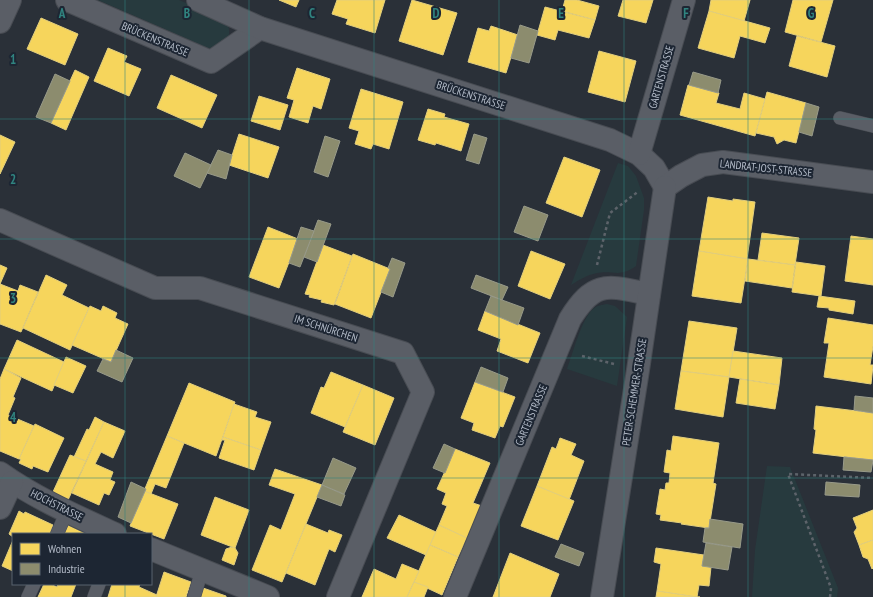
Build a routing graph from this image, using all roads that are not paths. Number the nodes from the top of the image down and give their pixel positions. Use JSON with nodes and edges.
{"nodes":[{"id":1,"x":10,"y":0,"type":"edge"},
{"id":2,"x":66,"y":0,"type":"edge"},
{"id":3,"x":198,"y":0,"type":"edge"},
{"id":4,"x":684,"y":0,"type":"edge"},
{"id":5,"x":0,"y":22,"type":"edge"},
{"id":6,"x":260,"y":28,"type":"junction"},
{"id":7,"x":840,"y":118,"type":"dead end"},
{"id":8,"x":873,"y":126,"type":"edge"},
{"id":9,"x":639,"y":154,"type":"junction"},
{"id":10,"x":873,"y":182,"type":"edge"},
{"id":11,"x":654,"y":187,"type":"junction"},
{"id":12,"x":0,"y":220,"type":"edge"},
{"id":13,"x":649,"y":294,"type":"junction"},
{"id":14,"x":6,"y":478,"type":"edge"},
{"id":15,"x":0,"y":508,"type":"edge"},
{"id":16,"x":67,"y":511,"type":"junction"},
{"id":17,"x":57,"y":533,"type":"edge"},
{"id":18,"x":113,"y":533,"type":"edge"},
{"id":19,"x":152,"y":549,"type":"edge"},
{"id":20,"x":202,"y":570,"type":"junction"},
{"id":21,"x":34,"y":585,"type":"edge"},
{"id":22,"x":99,"y":585,"type":"edge"},
{"id":23,"x":28,"y":597,"type":"edge"},
{"id":24,"x":94,"y":597,"type":"edge"},
{"id":25,"x":194,"y":597,"type":"edge"},
{"id":26,"x":268,"y":597,"type":"edge"},
{"id":27,"x":338,"y":597,"type":"edge"},
{"id":28,"x":455,"y":597,"type":"edge"},
{"id":29,"x":602,"y":597,"type":"edge"}],
"edges":[{"from":1,"to":5,"type":"street"},
{"from":2,"to":6,"type":"street","name":"BRÜCKENSTRASSE"},
{"from":3,"to":6,"type":"street","name":"BRÜCKENSTRASSE"},
{"from":4,"to":9,"type":"street","name":"GARTENSTRASSE"},
{"from":6,"to":9,"type":"street","name":"BRÜCKENSTRASSE"},
{"from":7,"to":8,"type":"lane"},
{"from":9,"to":11,"type":"street","name":"BRÜCKENSTRASSE"},
{"from":10,"to":11,"type":"street","name":"LANDRAT-JOST-STRASSE"},
{"from":11,"to":13,"type":"street","name":"PETER-SCHEMMER-STRASSE"},
{"from":12,"to":27,"type":"street","name":"IM SCHNÜRCHEN"},
{"from":13,"to":28,"type":"street","name":"GARTENSTRASSE"},
{"from":13,"to":29,"type":"street","name":"PETER-SCHEMMER-STRASSE"},
{"from":14,"to":15,"type":"street"},
{"from":14,"to":16,"type":"street","name":"HOCHSTRASSE"},
{"from":16,"to":17,"type":"lane"},
{"from":16,"to":18,"type":"street","name":"HOCHSTRASSE"},
{"from":19,"to":20,"type":"street"},
{"from":20,"to":25,"type":"lane"},
{"from":20,"to":26,"type":"street"},
{"from":21,"to":23,"type":"lane"},
{"from":22,"to":24,"type":"lane"}]}
